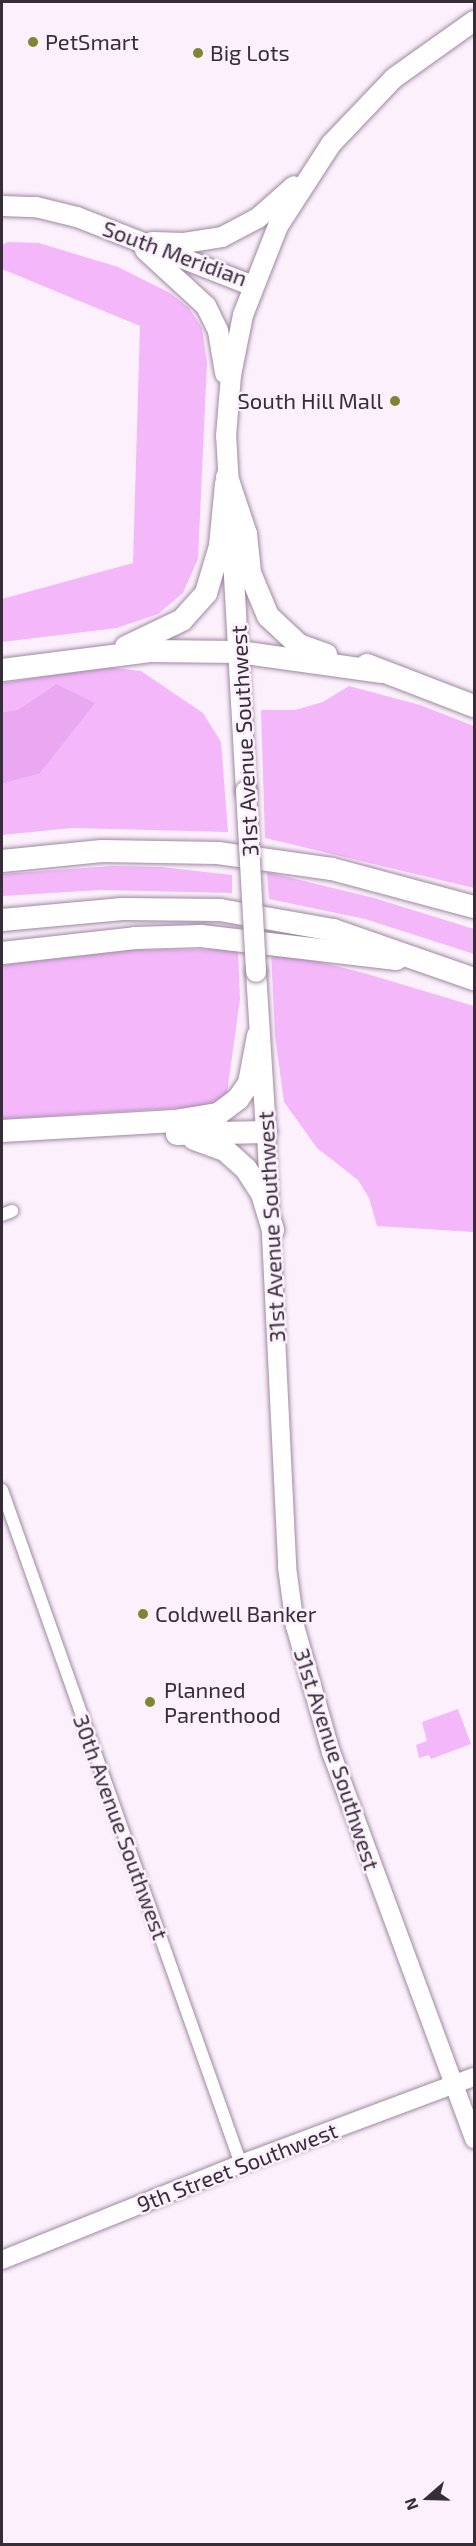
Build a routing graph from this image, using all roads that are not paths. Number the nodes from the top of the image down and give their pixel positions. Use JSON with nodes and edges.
{"nodes":[{"id":1,"x":474,"y":21,"type":"edge"},
{"id":2,"x":311,"y":170,"type":"junction"},
{"id":3,"x":2,"y":206,"type":"edge"},
{"id":4,"x":134,"y":241,"type":"junction"},
{"id":5,"x":253,"y":286,"type":"junction"},
{"id":6,"x":227,"y":405,"type":"junction"},
{"id":7,"x":227,"y":477,"type":"junction"},
{"id":8,"x":239,"y":652,"type":"junction"},
{"id":9,"x":89,"y":657,"type":"junction"},
{"id":10,"x":2,"y":670,"type":"edge"},
{"id":11,"x":381,"y":672,"type":"junction"},
{"id":12,"x":474,"y":706,"type":"edge"},
{"id":13,"x":2,"y":861,"type":"edge"},
{"id":14,"x":474,"y":907,"type":"edge"},
{"id":15,"x":2,"y":920,"type":"edge"},
{"id":16,"x":2,"y":953,"type":"edge"},
{"id":17,"x":441,"y":965,"type":"junction"},
{"id":18,"x":474,"y":979,"type":"edge"},
{"id":19,"x":258,"y":1036,"type":"junction"},
{"id":20,"x":2,"y":1131,"type":"edge"},
{"id":21,"x":266,"y":1132,"type":"junction"},
{"id":22,"x":150,"y":1135,"type":"junction"},
{"id":23,"x":2,"y":1145,"type":"edge"},
{"id":24,"x":273,"y":1230,"type":"junction"},
{"id":25,"x":2,"y":1490,"type":"edge"},
{"id":26,"x":474,"y":2077,"type":"edge"},
{"id":27,"x":453,"y":2085,"type":"junction"},
{"id":28,"x":474,"y":2139,"type":"edge"},
{"id":29,"x":241,"y":2164,"type":"junction"},
{"id":30,"x":2,"y":2260,"type":"edge"}],
"edges":[{"from":1,"to":2,"type":"main road","name":"South Meridian"},
{"from":2,"to":4,"type":"main road"},
{"from":2,"to":5,"type":"main road","name":"South Meridian"},
{"from":3,"to":4,"type":"main road","name":"South Meridian"},
{"from":4,"to":5,"type":"main road","name":"South Meridian"},
{"from":4,"to":6,"type":"main road"},
{"from":5,"to":6,"type":"main road","name":"31st Avenue Southwest"},
{"from":6,"to":7,"type":"main road","name":"31st Avenue Southwest"},
{"from":7,"to":8,"type":"main road","name":"31st Avenue Southwest"},
{"from":7,"to":9,"type":"highway"},
{"from":7,"to":11,"type":"highway"},
{"from":8,"to":9,"type":"highway"},
{"from":8,"to":11,"type":"highway"},
{"from":8,"to":19,"type":"main road","name":"31st Avenue Southwest","bridge":true},
{"from":9,"to":10,"type":"highway"},
{"from":11,"to":12,"type":"highway"},
{"from":13,"to":14,"type":"highway"},
{"from":15,"to":17,"type":"highway"},
{"from":16,"to":17,"type":"highway"},
{"from":17,"to":18,"type":"highway"},
{"from":19,"to":20,"type":"highway"},
{"from":19,"to":21,"type":"main road","name":"31st Avenue Southwest"},
{"from":21,"to":22,"type":"highway"},
{"from":21,"to":24,"type":"street","name":"31st Avenue Southwest"},
{"from":22,"to":23,"type":"highway"},
{"from":22,"to":24,"type":"highway"},
{"from":24,"to":27,"type":"street","name":"31st Avenue Southwest"},
{"from":25,"to":29,"type":"street","name":"30th Avenue Southwest"},
{"from":26,"to":27,"type":"street","name":"9th Street Southwest"},
{"from":27,"to":28,"type":"street","name":"31st Avenue Southwest"},
{"from":27,"to":29,"type":"street","name":"9th Street Southwest"},
{"from":29,"to":30,"type":"street","name":"9th Street Southwest"}]}
